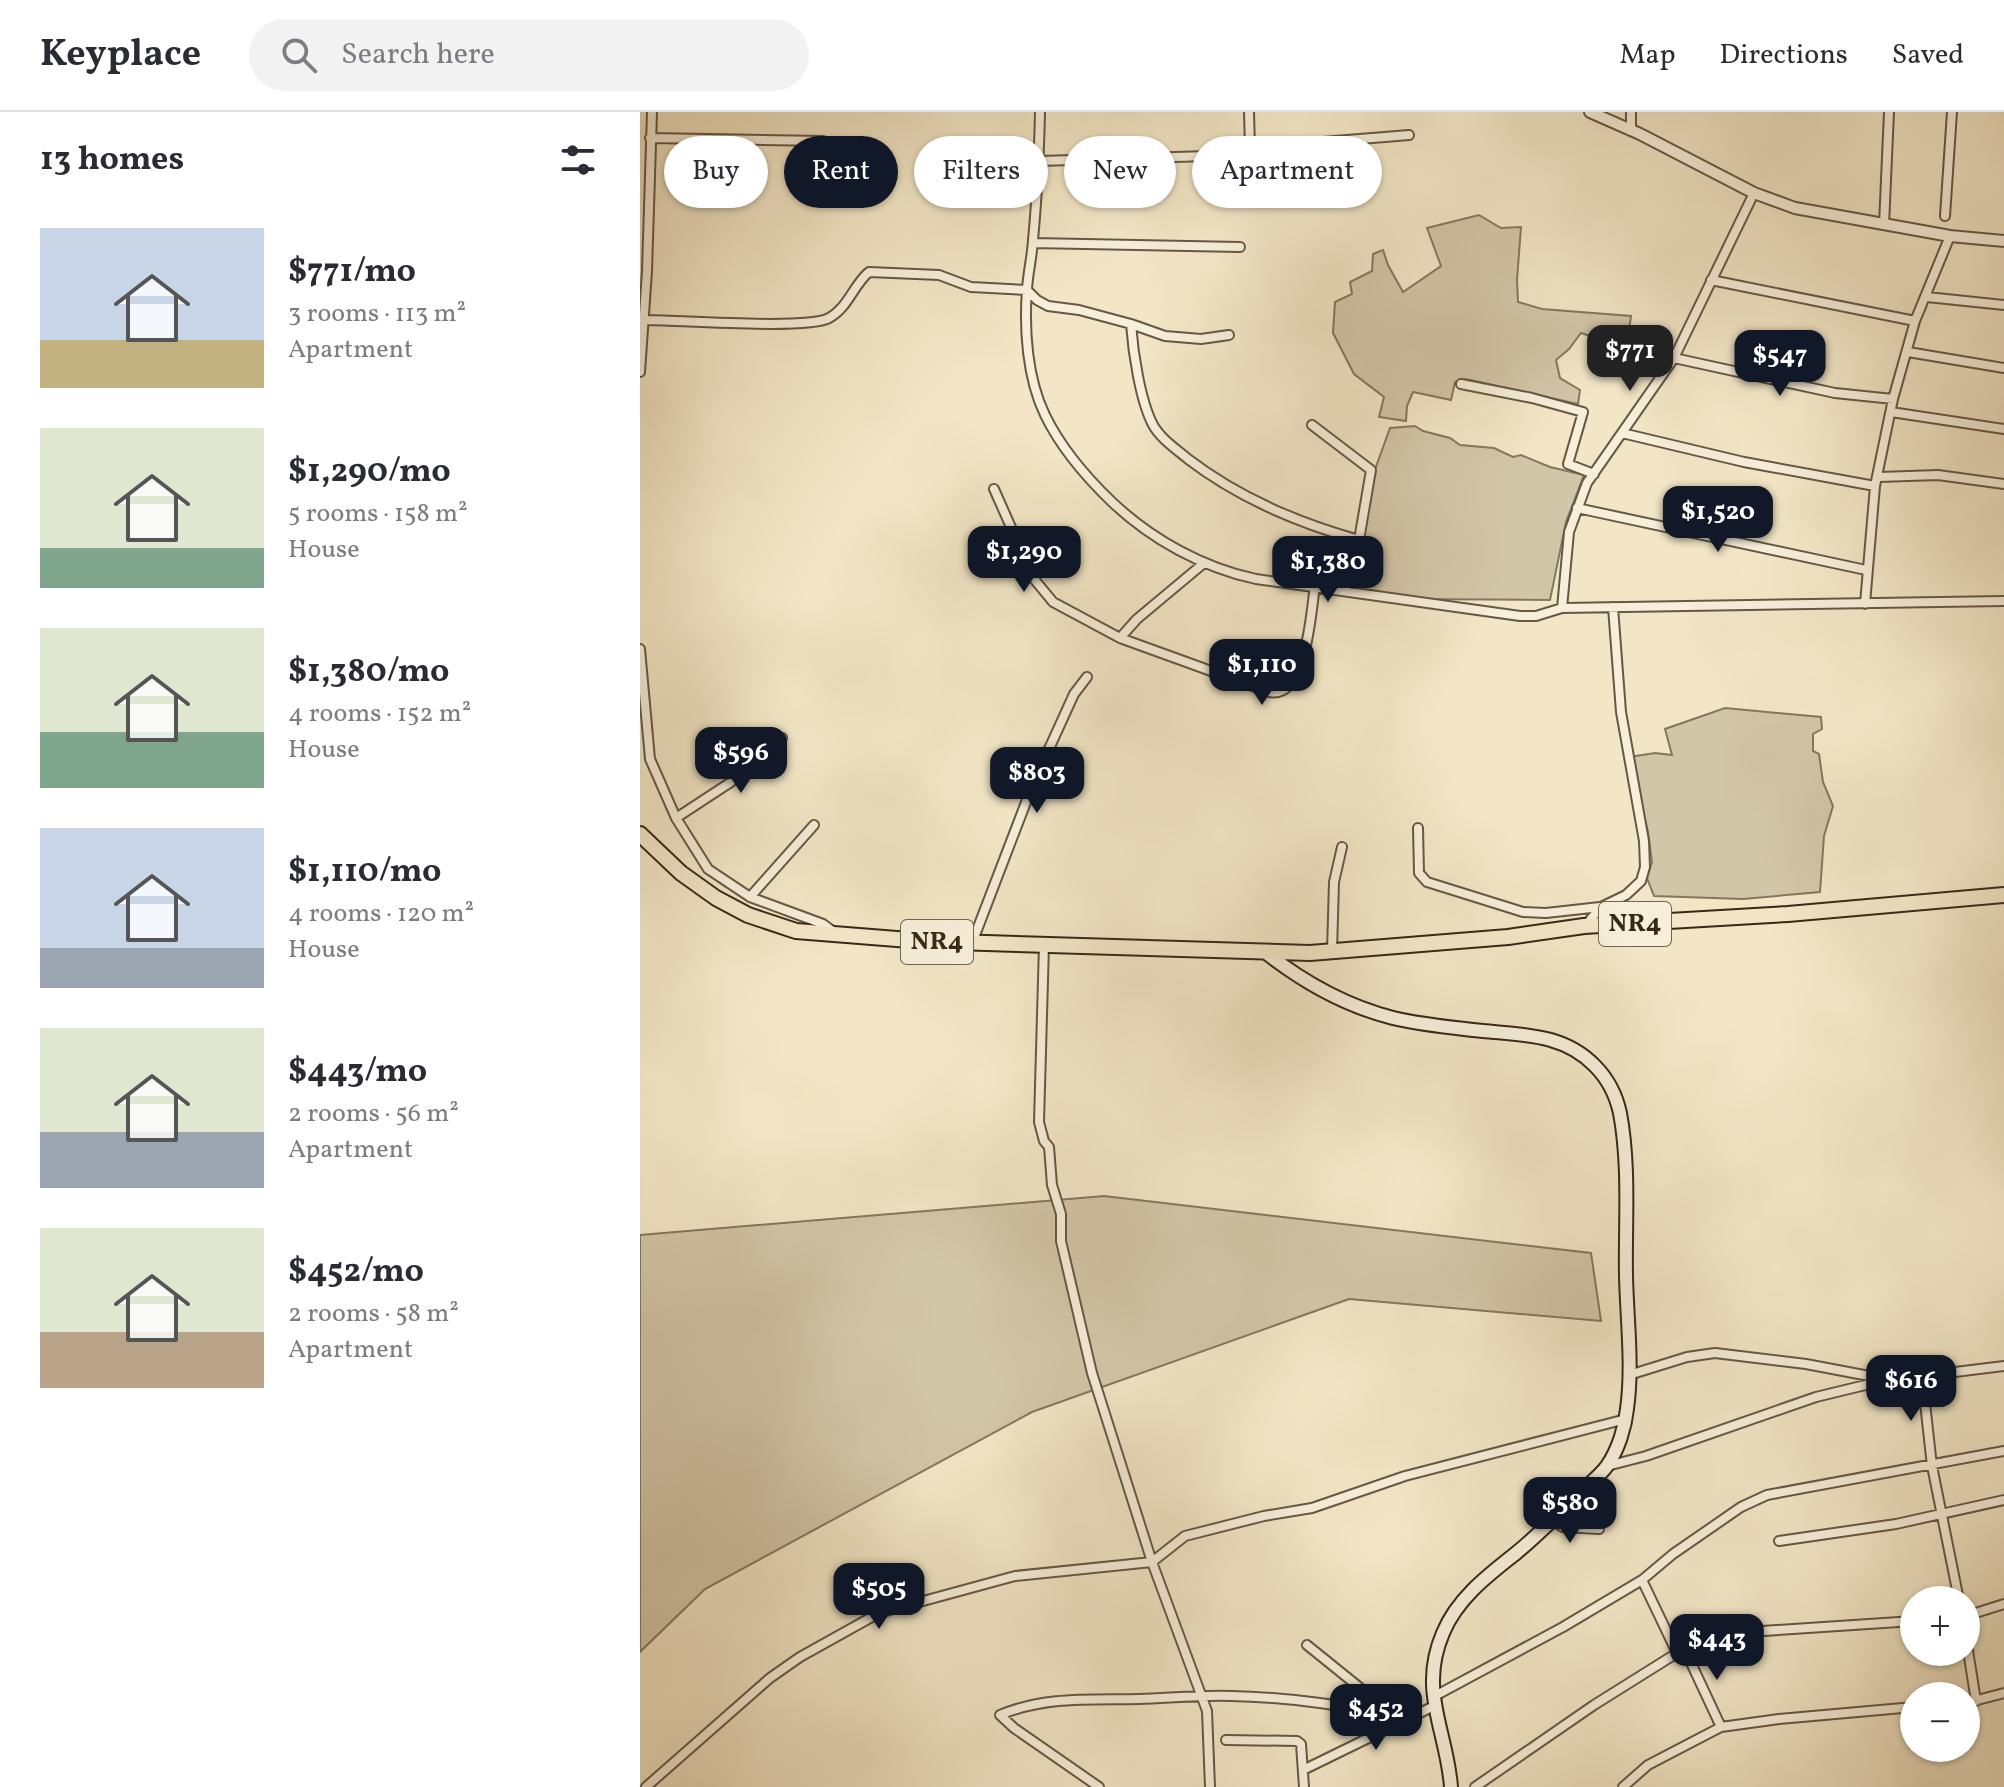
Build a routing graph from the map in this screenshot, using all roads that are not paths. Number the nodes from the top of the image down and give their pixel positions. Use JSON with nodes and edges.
{"nodes":[{"id":1,"x":652,"y":112,"type":"edge"},
{"id":2,"x":1040,"y":112,"type":"edge"},
{"id":3,"x":1249,"y":112,"type":"edge"},
{"id":4,"x":1590,"y":112,"type":"edge"},
{"id":5,"x":1631,"y":112,"type":"edge"},
{"id":6,"x":1889,"y":112,"type":"edge"},
{"id":7,"x":1952,"y":112,"type":"edge"},
{"id":8,"x":1631,"y":131,"type":"junction"},
{"id":9,"x":1409,"y":135,"type":"dead end"},
{"id":10,"x":1040,"y":136,"type":"edge"},
{"id":11,"x":1250,"y":136,"type":"edge"},
{"id":12,"x":1382,"y":137,"type":"edge"},
{"id":13,"x":650,"y":138,"type":"junction"},
{"id":14,"x":784,"y":140,"type":"edge"},
{"id":15,"x":1192,"y":158,"type":"edge"},
{"id":16,"x":1048,"y":161,"type":"edge"},
{"id":17,"x":1754,"y":193,"type":"junction"},
{"id":18,"x":1036,"y":208,"type":"edge"},
{"id":19,"x":1945,"y":216,"type":"dead end"},
{"id":20,"x":1884,"y":225,"type":"junction"},
{"id":21,"x":1950,"y":236,"type":"junction"},
{"id":22,"x":2004,"y":241,"type":"edge"},
{"id":23,"x":1033,"y":243,"type":"junction"},
{"id":24,"x":1240,"y":247,"type":"dead end"},
{"id":25,"x":1711,"y":280,"type":"junction"},
{"id":26,"x":1027,"y":290,"type":"junction"},
{"id":27,"x":1927,"y":297,"type":"junction"},
{"id":28,"x":2004,"y":305,"type":"edge"},
{"id":29,"x":645,"y":320,"type":"junction"},
{"id":30,"x":1915,"y":321,"type":"junction"},
{"id":31,"x":1131,"y":324,"type":"junction"},
{"id":32,"x":1229,"y":335,"type":"dead end"},
{"id":33,"x":1908,"y":352,"type":"junction"},
{"id":34,"x":1674,"y":358,"type":"junction"},
{"id":35,"x":2004,"y":368,"type":"edge"},
{"id":36,"x":640,"y":372,"type":"edge"},
{"id":37,"x":1461,"y":384,"type":"dead end"},
{"id":38,"x":1893,"y":399,"type":"junction"},
{"id":39,"x":1891,"y":412,"type":"junction"},
{"id":40,"x":1312,"y":425,"type":"dead end"},
{"id":41,"x":2004,"y":429,"type":"edge"},
{"id":42,"x":1622,"y":433,"type":"junction"},
{"id":43,"x":1594,"y":474,"type":"junction"},
{"id":44,"x":1877,"y":481,"type":"junction"},
{"id":45,"x":2004,"y":484,"type":"edge"},
{"id":46,"x":994,"y":489,"type":"dead end"},
{"id":47,"x":1577,"y":508,"type":"junction"},
{"id":48,"x":1359,"y":540,"type":"junction"},
{"id":49,"x":1204,"y":563,"type":"junction"},
{"id":50,"x":1866,"y":570,"type":"junction"},
{"id":51,"x":1315,"y":586,"type":"junction"},
{"id":52,"x":1346,"y":591,"type":"junction"},
{"id":53,"x":2004,"y":601,"type":"edge"},
{"id":54,"x":1865,"y":604,"type":"junction"},
{"id":55,"x":1613,"y":607,"type":"junction"},
{"id":56,"x":1562,"y":608,"type":"junction"},
{"id":57,"x":1120,"y":638,"type":"junction"},
{"id":58,"x":640,"y":649,"type":"edge"},
{"id":59,"x":1087,"y":677,"type":"dead end"},
{"id":60,"x":782,"y":738,"type":"dead end"},
{"id":61,"x":676,"y":818,"type":"junction"},
{"id":62,"x":814,"y":825,"type":"dead end"},
{"id":63,"x":1418,"y":828,"type":"dead end"},
{"id":64,"x":640,"y":834,"type":"edge"},
{"id":65,"x":1342,"y":847,"type":"dead end"},
{"id":66,"x":2004,"y":895,"type":"edge"},
{"id":67,"x":750,"y":897,"type":"junction"},
{"id":68,"x":1601,"y":907,"type":"junction"},
{"id":69,"x":1584,"y":926,"type":"junction"},
{"id":70,"x":842,"y":936,"type":"junction"},
{"id":71,"x":972,"y":943,"type":"junction"},
{"id":72,"x":1044,"y":945,"type":"junction"},
{"id":73,"x":1332,"y":951,"type":"junction"},
{"id":74,"x":1265,"y":952,"type":"junction"},
{"id":75,"x":2004,"y":1366,"type":"edge"},
{"id":76,"x":1628,"y":1375,"type":"junction"},
{"id":77,"x":1922,"y":1376,"type":"junction"},
{"id":78,"x":1889,"y":1380,"type":"junction"},
{"id":79,"x":1626,"y":1419,"type":"junction"},
{"id":80,"x":2004,"y":1451,"type":"edge"},
{"id":81,"x":1607,"y":1466,"type":"junction"},
{"id":82,"x":1932,"y":1466,"type":"junction"},
{"id":83,"x":2004,"y":1500,"type":"edge"},
{"id":84,"x":1942,"y":1513,"type":"junction"},
{"id":85,"x":1553,"y":1521,"type":"junction"},
{"id":86,"x":1599,"y":1529,"type":"dead end"},
{"id":87,"x":1779,"y":1541,"type":"dead end"},
{"id":88,"x":1152,"y":1562,"type":"junction"},
{"id":89,"x":1642,"y":1580,"type":"junction"},
{"id":90,"x":1956,"y":1586,"type":"edge"},
{"id":91,"x":2004,"y":1604,"type":"edge"},
{"id":92,"x":1980,"y":1612,"type":"edge"},
{"id":93,"x":1900,"y":1622,"type":"edge"},
{"id":94,"x":1307,"y":1645,"type":"dead end"},
{"id":95,"x":1681,"y":1651,"type":"junction"},
{"id":96,"x":2004,"y":1693,"type":"edge"},
{"id":97,"x":1202,"y":1697,"type":"junction"},
{"id":98,"x":1980,"y":1700,"type":"edge"},
{"id":99,"x":1433,"y":1702,"type":"junction"},
{"id":100,"x":1900,"y":1708,"type":"edge"},
{"id":101,"x":1384,"y":1713,"type":"junction"},
{"id":102,"x":1407,"y":1719,"type":"junction"},
{"id":103,"x":1721,"y":1727,"type":"junction"},
{"id":104,"x":1226,"y":1740,"type":"dead end"},
{"id":105,"x":1303,"y":1770,"type":"junction"},
{"id":106,"x":646,"y":1787,"type":"edge"},
{"id":107,"x":1099,"y":1787,"type":"edge"},
{"id":108,"x":1210,"y":1787,"type":"edge"},
{"id":109,"x":1304,"y":1787,"type":"edge"},
{"id":110,"x":1451,"y":1787,"type":"edge"},
{"id":111,"x":1475,"y":1787,"type":"edge"},
{"id":112,"x":1623,"y":1787,"type":"edge"}],
"edges":[{"from":1,"to":13,"type":"street"},
{"from":2,"to":10,"type":"street"},
{"from":3,"to":11,"type":"street"},
{"from":4,"to":8,"type":"street"},
{"from":5,"to":8,"type":"street"},
{"from":6,"to":20,"type":"street"},
{"from":7,"to":19,"type":"street"},
{"from":8,"to":17,"type":"street"},
{"from":9,"to":12,"type":"street"},
{"from":13,"to":14,"type":"street"},
{"from":13,"to":29,"type":"street"},
{"from":15,"to":16,"type":"street"},
{"from":17,"to":20,"type":"street"},
{"from":17,"to":25,"type":"street"},
{"from":18,"to":23,"type":"street"},
{"from":20,"to":21,"type":"street"},
{"from":21,"to":22,"type":"street"},
{"from":21,"to":27,"type":"street"},
{"from":23,"to":24,"type":"street"},
{"from":23,"to":26,"type":"street"},
{"from":25,"to":30,"type":"street"},
{"from":25,"to":34,"type":"street"},
{"from":26,"to":29,"type":"street"},
{"from":26,"to":31,"type":"street"},
{"from":26,"to":49,"type":"street"},
{"from":27,"to":28,"type":"street"},
{"from":27,"to":30,"type":"street"},
{"from":29,"to":36,"type":"street"},
{"from":30,"to":33,"type":"street"},
{"from":31,"to":32,"type":"street"},
{"from":31,"to":48,"type":"street"},
{"from":33,"to":35,"type":"street"},
{"from":33,"to":38,"type":"street"},
{"from":34,"to":38,"type":"street"},
{"from":34,"to":42,"type":"street"},
{"from":37,"to":43,"type":"street"},
{"from":38,"to":39,"type":"street"},
{"from":39,"to":41,"type":"street"},
{"from":39,"to":44,"type":"street"},
{"from":40,"to":48,"type":"street"},
{"from":42,"to":43,"type":"street"},
{"from":42,"to":44,"type":"street"},
{"from":43,"to":47,"type":"street"},
{"from":44,"to":45,"type":"street"},
{"from":44,"to":50,"type":"street"},
{"from":46,"to":57,"type":"street"},
{"from":47,"to":50,"type":"street"},
{"from":47,"to":56,"type":"street"},
{"from":48,"to":52,"type":"street"},
{"from":49,"to":51,"type":"street"},
{"from":49,"to":57,"type":"street"},
{"from":50,"to":54,"type":"street"},
{"from":51,"to":52,"type":"street"},
{"from":51,"to":57,"type":"street"},
{"from":52,"to":56,"type":"street"},
{"from":53,"to":54,"type":"street"},
{"from":54,"to":55,"type":"street"},
{"from":55,"to":56,"type":"street"},
{"from":55,"to":68,"type":"street"},
{"from":58,"to":61,"type":"street"},
{"from":59,"to":71,"type":"street"},
{"from":60,"to":61,"type":"street"},
{"from":61,"to":67,"type":"street"},
{"from":62,"to":67,"type":"street"},
{"from":63,"to":68,"type":"street"},
{"from":64,"to":70,"type":"highway","number":"NR4"},
{"from":65,"to":73,"type":"street"},
{"from":66,"to":69,"type":"highway","number":"NR4"},
{"from":67,"to":70,"type":"street"},
{"from":68,"to":69,"type":"street"},
{"from":69,"to":73,"type":"highway","number":"NR4"},
{"from":70,"to":71,"type":"highway","number":"NR4"},
{"from":71,"to":72,"type":"highway","number":"NR4"},
{"from":72,"to":74,"type":"highway","number":"NR4"},
{"from":72,"to":88,"type":"street"},
{"from":73,"to":74,"type":"highway","number":"NR4"},
{"from":74,"to":76,"type":"main road"},
{"from":75,"to":77,"type":"street"},
{"from":76,"to":78,"type":"street"},
{"from":76,"to":79,"type":"main road"},
{"from":77,"to":78,"type":"street"},
{"from":77,"to":82,"type":"street"},
{"from":78,"to":81,"type":"street"},
{"from":79,"to":81,"type":"main road"},
{"from":79,"to":88,"type":"street"},
{"from":80,"to":82,"type":"street"},
{"from":81,"to":85,"type":"main road"},
{"from":82,"to":84,"type":"street"},
{"from":82,"to":89,"type":"street"},
{"from":83,"to":84,"type":"street"},
{"from":84,"to":87,"type":"street"},
{"from":84,"to":90,"type":"street"},
{"from":85,"to":86,"type":"street"},
{"from":85,"to":99,"type":"main road"},
{"from":88,"to":97,"type":"street"},
{"from":88,"to":106,"type":"street"},
{"from":89,"to":95,"type":"street"},
{"from":89,"to":99,"type":"street"},
{"from":91,"to":92,"type":"street"},
{"from":93,"to":95,"type":"street"},
{"from":94,"to":101,"type":"street"},
{"from":95,"to":103,"type":"street"},
{"from":95,"to":111,"type":"street"},
{"from":96,"to":98,"type":"street"},
{"from":97,"to":101,"type":"street"},
{"from":97,"to":107,"type":"street"},
{"from":97,"to":108,"type":"street"},
{"from":99,"to":102,"type":"street"},
{"from":99,"to":110,"type":"main road"},
{"from":100,"to":103,"type":"street"},
{"from":101,"to":102,"type":"street"},
{"from":102,"to":105,"type":"street"},
{"from":103,"to":112,"type":"street"},
{"from":104,"to":105,"type":"street"},
{"from":105,"to":109,"type":"street"}]}
